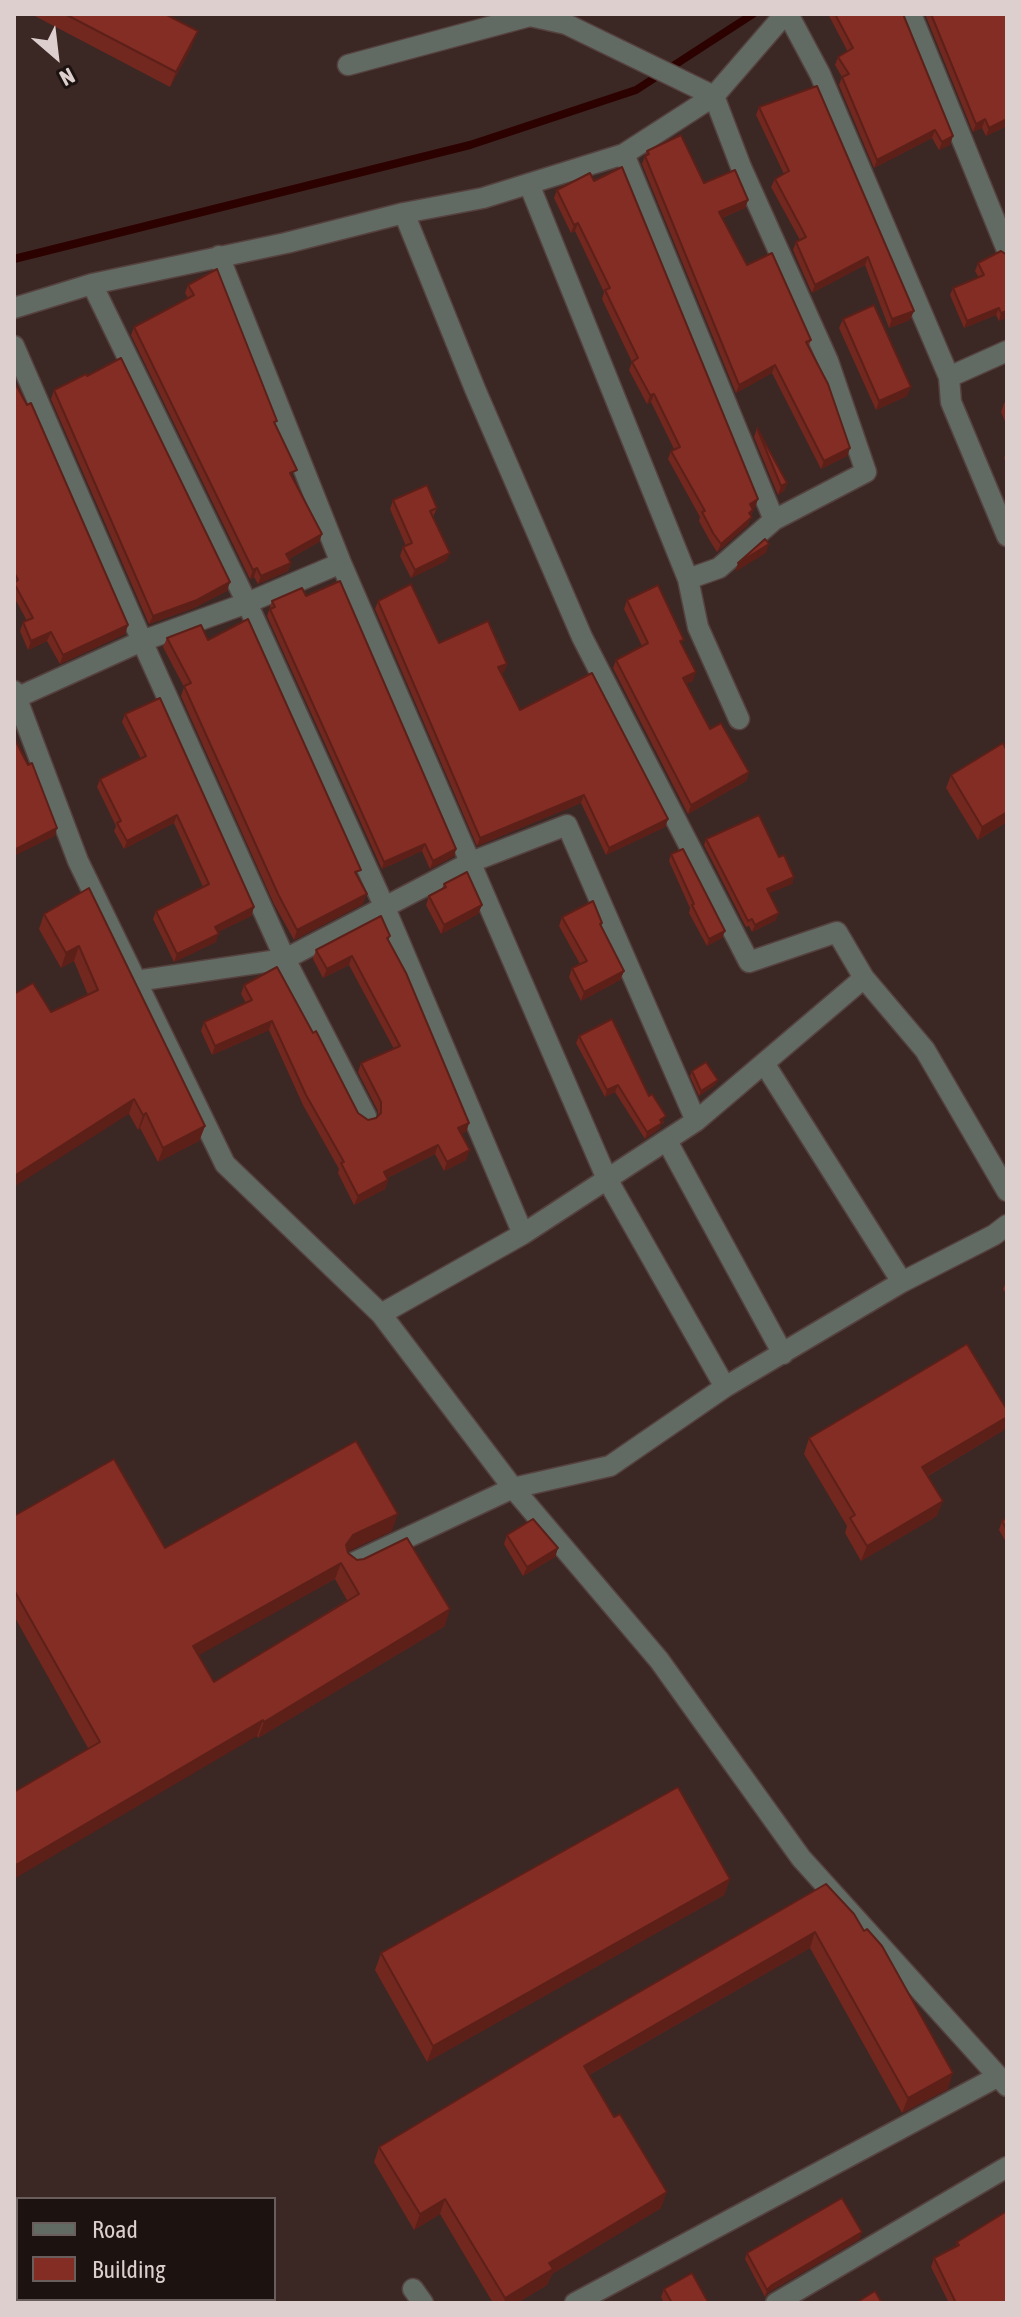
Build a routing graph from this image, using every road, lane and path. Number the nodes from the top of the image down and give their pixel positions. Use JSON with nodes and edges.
{"nodes":[{"id":1,"x":786,"y":14,"type":"edge"},
{"id":2,"x":911,"y":14,"type":"edge"},
{"id":3,"x":348,"y":65,"type":"dead end"},
{"id":4,"x":714,"y":96,"type":"junction"},
{"id":5,"x":624,"y":154,"type":"junction"},
{"id":6,"x":529,"y":184,"type":"junction"},
{"id":7,"x":404,"y":213,"type":"junction"},
{"id":8,"x":1007,"y":250,"type":"edge"},
{"id":9,"x":219,"y":256,"type":"junction"},
{"id":10,"x":92,"y":284,"type":"junction"},
{"id":11,"x":14,"y":308,"type":"edge"},
{"id":12,"x":14,"y":346,"type":"edge"},
{"id":13,"x":1007,"y":351,"type":"edge"},
{"id":14,"x":949,"y":377,"type":"junction"},
{"id":15,"x":774,"y":520,"type":"junction"},
{"id":16,"x":1007,"y":536,"type":"edge"},
{"id":17,"x":341,"y":563,"type":"junction"},
{"id":18,"x":688,"y":579,"type":"junction"},
{"id":19,"x":247,"y":603,"type":"junction"},
{"id":20,"x":142,"y":641,"type":"junction"},
{"id":21,"x":15,"y":694,"type":"edge"},
{"id":22,"x":739,"y":719,"type":"dead end"},
{"id":23,"x":471,"y":862,"type":"junction"},
{"id":24,"x":385,"y":908,"type":"junction"},
{"id":25,"x":285,"y":959,"type":"junction"},
{"id":26,"x":864,"y":978,"type":"junction"},
{"id":27,"x":136,"y":981,"type":"junction"},
{"id":28,"x":764,"y":1063,"type":"junction"},
{"id":29,"x":366,"y":1116,"type":"edge"},
{"id":30,"x":696,"y":1121,"type":"junction"},
{"id":31,"x":667,"y":1141,"type":"junction"},
{"id":32,"x":607,"y":1179,"type":"junction"},
{"id":33,"x":1007,"y":1191,"type":"edge"},
{"id":34,"x":1007,"y":1225,"type":"edge"},
{"id":35,"x":523,"y":1234,"type":"junction"},
{"id":36,"x":902,"y":1282,"type":"junction"},
{"id":37,"x":381,"y":1314,"type":"junction"},
{"id":38,"x":783,"y":1354,"type":"junction"},
{"id":39,"x":725,"y":1387,"type":"junction"},
{"id":40,"x":513,"y":1488,"type":"junction"},
{"id":41,"x":353,"y":1563,"type":"edge"},
{"id":42,"x":1002,"y":2082,"type":"edge"},
{"id":43,"x":1007,"y":2167,"type":"edge"},
{"id":44,"x":575,"y":2303,"type":"edge"},
{"id":45,"x":776,"y":2303,"type":"edge"}],
"edges":[{"from":1,"to":4,"type":"street"},
{"from":1,"to":14,"type":"street"},
{"from":2,"to":8,"type":"street"},
{"from":3,"to":4,"type":"street"},
{"from":4,"to":5,"type":"street"},
{"from":4,"to":15,"type":"street"},
{"from":5,"to":6,"type":"street"},
{"from":5,"to":15,"type":"street"},
{"from":6,"to":7,"type":"street"},
{"from":6,"to":18,"type":"street"},
{"from":7,"to":9,"type":"street"},
{"from":7,"to":26,"type":"street"},
{"from":9,"to":10,"type":"street"},
{"from":9,"to":17,"type":"street"},
{"from":10,"to":11,"type":"street"},
{"from":10,"to":19,"type":"street"},
{"from":12,"to":20,"type":"street"},
{"from":13,"to":14,"type":"street"},
{"from":14,"to":16,"type":"street"},
{"from":15,"to":18,"type":"street"},
{"from":17,"to":19,"type":"street"},
{"from":17,"to":23,"type":"street"},
{"from":18,"to":22,"type":"street"},
{"from":19,"to":20,"type":"street"},
{"from":19,"to":24,"type":"street"},
{"from":20,"to":21,"type":"street"},
{"from":20,"to":25,"type":"street"},
{"from":21,"to":27,"type":"street"},
{"from":23,"to":24,"type":"street"},
{"from":23,"to":30,"type":"street"},
{"from":23,"to":32,"type":"street"},
{"from":24,"to":25,"type":"street"},
{"from":24,"to":35,"type":"street"},
{"from":25,"to":27,"type":"street"},
{"from":25,"to":29,"type":"street"},
{"from":26,"to":28,"type":"street"},
{"from":26,"to":33,"type":"street"},
{"from":27,"to":37,"type":"street"},
{"from":28,"to":30,"type":"street"},
{"from":28,"to":36,"type":"street"},
{"from":30,"to":31,"type":"street"},
{"from":31,"to":32,"type":"street"},
{"from":31,"to":38,"type":"street"},
{"from":32,"to":35,"type":"street"},
{"from":32,"to":39,"type":"street"},
{"from":34,"to":36,"type":"street"},
{"from":35,"to":37,"type":"street"},
{"from":36,"to":38,"type":"street"},
{"from":37,"to":40,"type":"street"},
{"from":38,"to":39,"type":"street"},
{"from":39,"to":40,"type":"street"},
{"from":40,"to":41,"type":"street"},
{"from":40,"to":42,"type":"street"},
{"from":42,"to":44,"type":"street"},
{"from":43,"to":45,"type":"street"}]}
